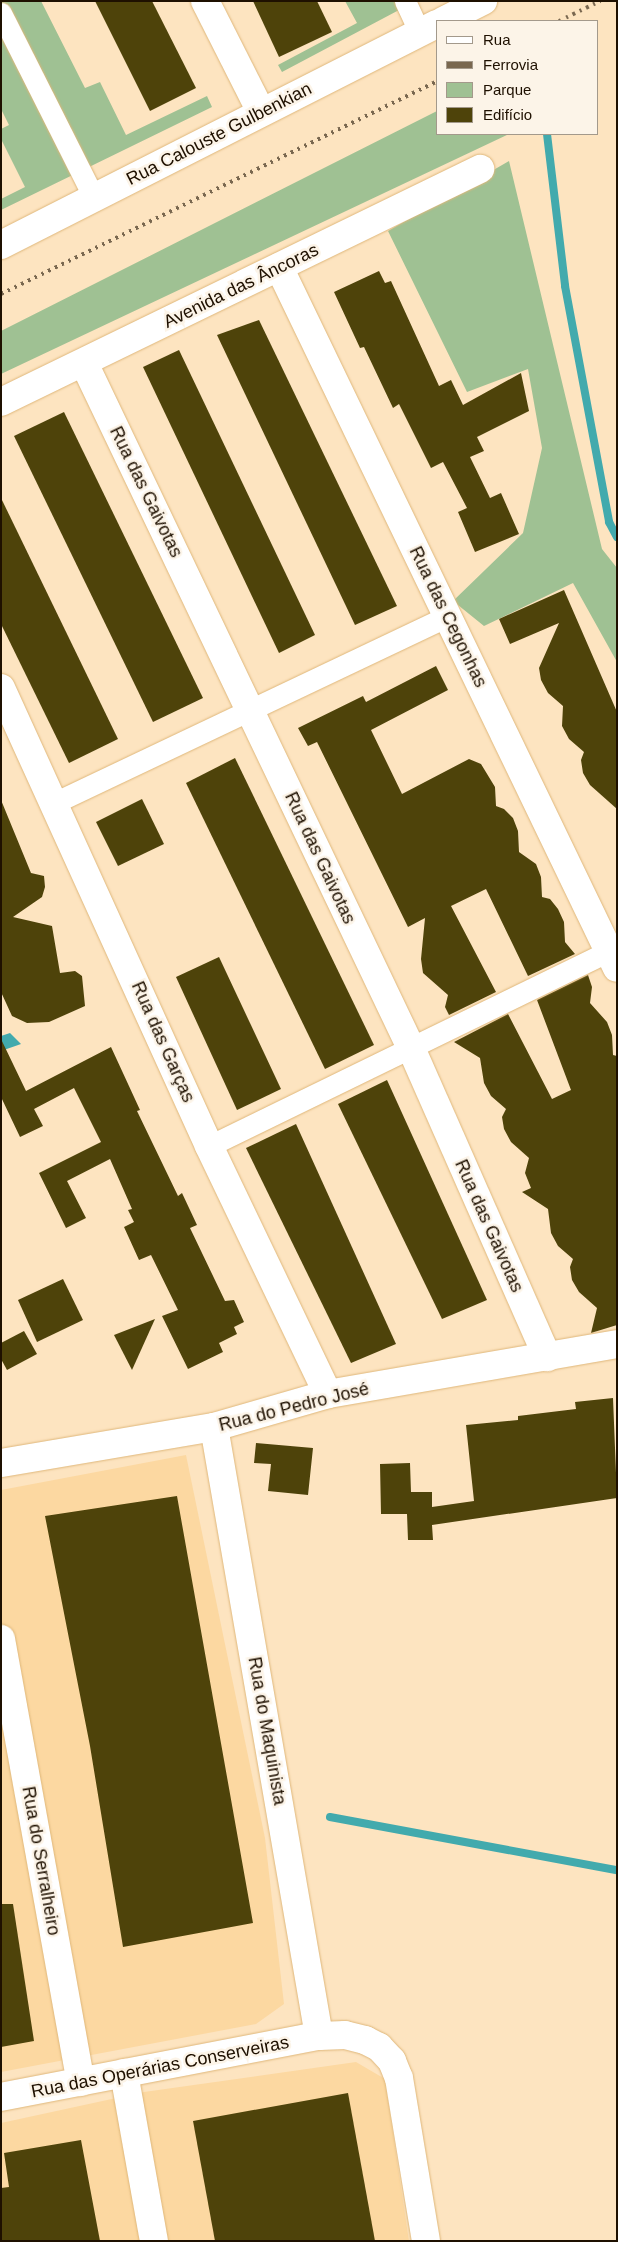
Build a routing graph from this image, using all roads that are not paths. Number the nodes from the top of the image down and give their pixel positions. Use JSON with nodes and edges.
{"nodes":[{"id":1,"x":205,"y":1,"type":"edge"},
{"id":2,"x":405,"y":1,"type":"edge"},
{"id":3,"x":483,"y":1,"type":"edge"},
{"id":4,"x":1,"y":14,"type":"edge"},
{"id":5,"x":445,"y":20,"type":"edge"},
{"id":6,"x":433,"y":26,"type":"edge"},
{"id":7,"x":261,"y":112,"type":"junction"},
{"id":8,"x":480,"y":169,"type":"dead end"},
{"id":9,"x":94,"y":198,"type":"junction"},
{"id":10,"x":1,"y":246,"type":"edge"},
{"id":11,"x":280,"y":267,"type":"junction"},
{"id":12,"x":84,"y":363,"type":"junction"},
{"id":13,"x":1,"y":402,"type":"edge"},
{"id":14,"x":448,"y":616,"type":"junction"},
{"id":15,"x":1,"y":688,"type":"edge"},
{"id":16,"x":249,"y":709,"type":"junction"},
{"id":17,"x":54,"y":803,"type":"junction"},
{"id":18,"x":613,"y":959,"type":"edge"},
{"id":19,"x":411,"y":1048,"type":"junction"},
{"id":20,"x":209,"y":1146,"type":"junction"},
{"id":21,"x":617,"y":1344,"type":"edge"},
{"id":22,"x":547,"y":1357,"type":"junction"},
{"id":23,"x":328,"y":1394,"type":"junction"},
{"id":24,"x":214,"y":1426,"type":"junction"},
{"id":25,"x":1,"y":1463,"type":"edge"},
{"id":26,"x":1,"y":1639,"type":"edge"},
{"id":27,"x":319,"y":2036,"type":"junction"},
{"id":28,"x":124,"y":2073,"type":"junction"},
{"id":29,"x":81,"y":2082,"type":"junction"},
{"id":30,"x":1,"y":2097,"type":"edge"},
{"id":31,"x":154,"y":2241,"type":"edge"},
{"id":32,"x":426,"y":2241,"type":"edge"}],
"edges":[{"from":1,"to":7,"type":"street"},
{"from":2,"to":6,"type":"street"},
{"from":3,"to":5,"type":"street","name":"Rua Calouste Gulbenkian"},
{"from":4,"to":9,"type":"street"},
{"from":6,"to":7,"type":"street","name":"Rua Calouste Gulbenkian"},
{"from":7,"to":9,"type":"street","name":"Rua Calouste Gulbenkian"},
{"from":8,"to":11,"type":"street","name":"Avenida das Âncoras"},
{"from":9,"to":10,"type":"street","name":"Rua Calouste Gulbenkian"},
{"from":11,"to":12,"type":"street","name":"Avenida das Âncoras"},
{"from":11,"to":14,"type":"street","name":"Rua das Cegonhas"},
{"from":12,"to":13,"type":"street","name":"Avenida das Âncoras"},
{"from":12,"to":16,"type":"street","name":"Rua das Gaivotas"},
{"from":14,"to":16,"type":"street"},
{"from":14,"to":18,"type":"street","name":"Rua das Cegonhas"},
{"from":15,"to":17,"type":"street","name":"Rua das Garças"},
{"from":16,"to":17,"type":"street"},
{"from":16,"to":19,"type":"street","name":"Rua das Gaivotas"},
{"from":17,"to":20,"type":"street","name":"Rua das Garças"},
{"from":18,"to":19,"type":"street"},
{"from":19,"to":20,"type":"street"},
{"from":19,"to":22,"type":"street","name":"Rua das Gaivotas"},
{"from":20,"to":23,"type":"street","name":"Rua das Garças"},
{"from":21,"to":22,"type":"street","name":"Rua do Pedro José"},
{"from":22,"to":23,"type":"street","name":"Rua do Pedro José"},
{"from":23,"to":24,"type":"street","name":"Rua do Pedro José"},
{"from":24,"to":25,"type":"street","name":"Rua do Pedro José"},
{"from":24,"to":27,"type":"street","name":"Rua do Maquinista"},
{"from":26,"to":29,"type":"street","name":"Rua do Serralheiro"},
{"from":27,"to":28,"type":"street","name":"Rua das Operárias Conserveiras"},
{"from":27,"to":32,"type":"street","name":"Rua das Operárias Conserveiras"},
{"from":28,"to":29,"type":"street","name":"Rua das Operárias Conserveiras"},
{"from":28,"to":31,"type":"street"},
{"from":29,"to":30,"type":"street","name":"Rua das Operárias Conserveiras"}]}
